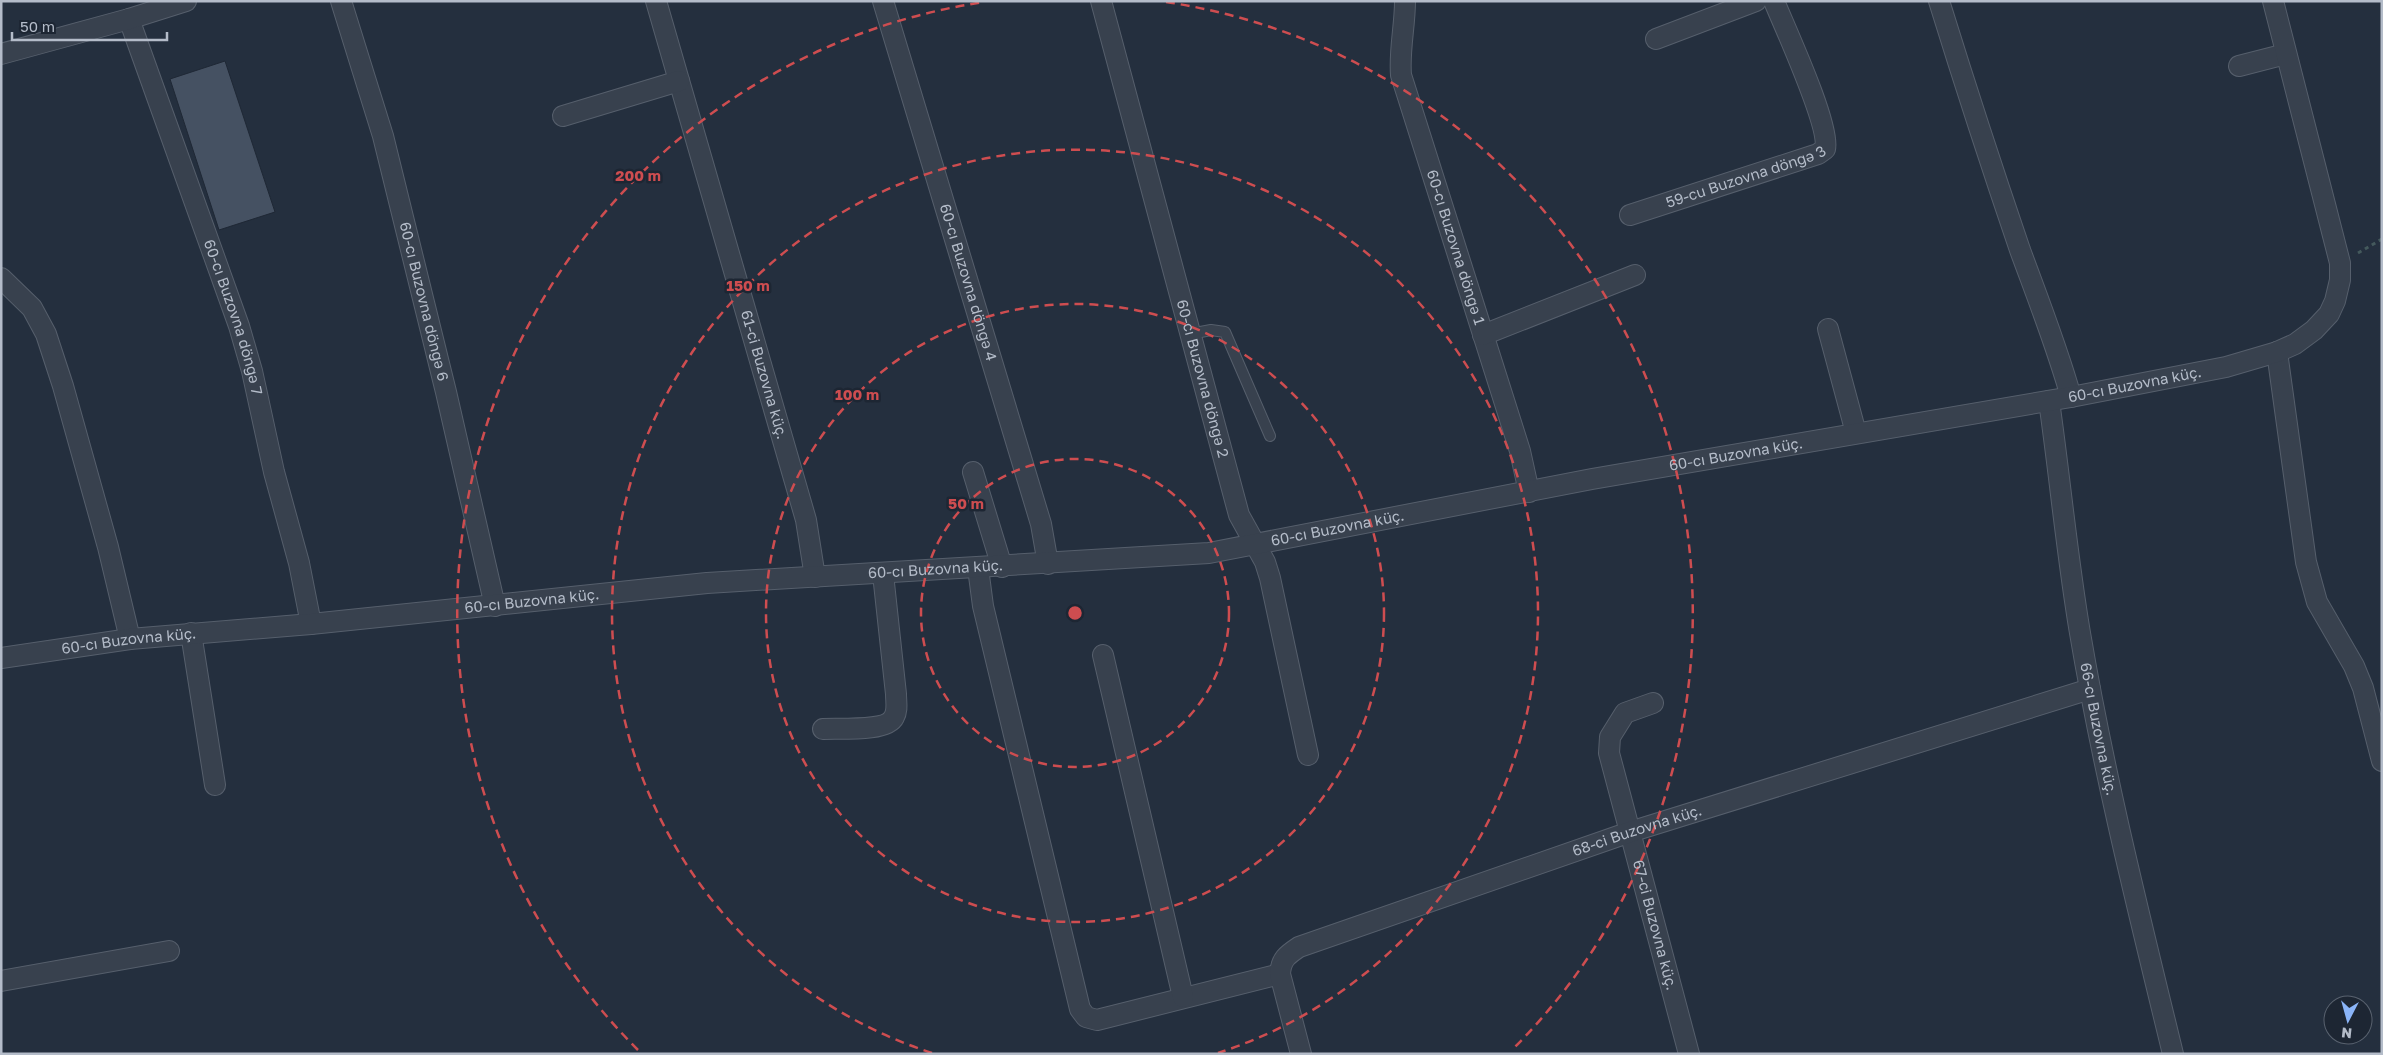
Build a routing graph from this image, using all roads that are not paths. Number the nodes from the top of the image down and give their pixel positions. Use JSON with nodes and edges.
{"nodes":[{"id":1,"x":186,"y":1,"type":"edge"},
{"id":2,"x":341,"y":1,"type":"edge"},
{"id":3,"x":656,"y":1,"type":"edge"},
{"id":4,"x":883,"y":1,"type":"edge"},
{"id":5,"x":1101,"y":1,"type":"edge"},
{"id":6,"x":1405,"y":1,"type":"edge"},
{"id":7,"x":1756,"y":1,"type":"edge"},
{"id":8,"x":1774,"y":1,"type":"edge"},
{"id":9,"x":1939,"y":1,"type":"edge"},
{"id":10,"x":2273,"y":1,"type":"edge"},
{"id":11,"x":130,"y":19,"type":"junction"},
{"id":12,"x":1656,"y":39,"type":"dead end"},
{"id":13,"x":1,"y":54,"type":"edge"},
{"id":14,"x":2286,"y":54,"type":"junction"},
{"id":15,"x":2239,"y":66,"type":"dead end"},
{"id":16,"x":679,"y":81,"type":"junction"},
{"id":17,"x":564,"y":116,"type":"dead end"},
{"id":18,"x":1630,"y":215,"type":"dead end"},
{"id":19,"x":1636,"y":275,"type":"dead end"},
{"id":20,"x":1,"y":278,"type":"edge"},
{"id":21,"x":1828,"y":329,"type":"dead end"},
{"id":22,"x":1190,"y":334,"type":"junction"},
{"id":23,"x":1483,"y":335,"type":"junction"},
{"id":24,"x":2277,"y":352,"type":"junction"},
{"id":25,"x":2071,"y":397,"type":"junction"},
{"id":26,"x":2049,"y":401,"type":"junction"},
{"id":27,"x":1856,"y":433,"type":"junction"},
{"id":28,"x":1270,"y":436,"type":"dead end"},
{"id":29,"x":972,"y":472,"type":"dead end"},
{"id":30,"x":1530,"y":492,"type":"junction"},
{"id":31,"x":1256,"y":545,"type":"junction"},
{"id":32,"x":1048,"y":564,"type":"junction"},
{"id":33,"x":1002,"y":567,"type":"junction"},
{"id":34,"x":978,"y":568,"type":"junction"},
{"id":35,"x":883,"y":574,"type":"junction"},
{"id":36,"x":815,"y":578,"type":"junction"},
{"id":37,"x":495,"y":606,"type":"junction"},
{"id":38,"x":311,"y":624,"type":"junction"},
{"id":39,"x":191,"y":633,"type":"junction"},
{"id":40,"x":130,"y":639,"type":"junction"},
{"id":41,"x":1103,"y":655,"type":"dead end"},
{"id":42,"x":1,"y":658,"type":"edge"},
{"id":43,"x":2090,"y":689,"type":"junction"},
{"id":44,"x":1653,"y":703,"type":"dead end"},
{"id":45,"x":823,"y":729,"type":"dead end"},
{"id":46,"x":1308,"y":754,"type":"dead end"},
{"id":47,"x":2382,"y":761,"type":"edge"},
{"id":48,"x":215,"y":785,"type":"dead end"},
{"id":49,"x":1630,"y":832,"type":"junction"},
{"id":50,"x":170,"y":951,"type":"dead end"},
{"id":51,"x":1280,"y":974,"type":"junction"},
{"id":52,"x":1,"y":981,"type":"edge"},
{"id":53,"x":1183,"y":997,"type":"junction"},
{"id":54,"x":1301,"y":1054,"type":"edge"},
{"id":55,"x":1689,"y":1054,"type":"edge"},
{"id":56,"x":2173,"y":1054,"type":"edge"}],
"edges":[{"from":1,"to":11,"type":"street"},
{"from":2,"to":37,"type":"street","name":"60-cı Buzovna döngə 6"},
{"from":3,"to":16,"type":"street","name":"61-ci Buzovna küç."},
{"from":4,"to":32,"type":"street","name":"60-cı Buzovna döngə 4"},
{"from":5,"to":22,"type":"street","name":"60-cı Buzovna döngə 2"},
{"from":6,"to":23,"type":"street","name":"60-cı Buzovna döngə 1"},
{"from":7,"to":12,"type":"street"},
{"from":8,"to":18,"type":"street","name":"59-cu Buzovna döngə 3"},
{"from":9,"to":25,"type":"street"},
{"from":10,"to":14,"type":"street","name":"60-cı Buzovna küç."},
{"from":11,"to":13,"type":"street"},
{"from":11,"to":38,"type":"street","name":"60-cı Buzovna döngə 7"},
{"from":14,"to":15,"type":"street"},
{"from":14,"to":24,"type":"street","name":"60-cı Buzovna küç."},
{"from":16,"to":17,"type":"street"},
{"from":16,"to":36,"type":"street","name":"61-ci Buzovna küç."},
{"from":19,"to":23,"type":"street"},
{"from":20,"to":40,"type":"street"},
{"from":21,"to":27,"type":"street"},
{"from":22,"to":28,"type":"lane"},
{"from":22,"to":31,"type":"street","name":"60-cı Buzovna döngə 2"},
{"from":23,"to":30,"type":"street","name":"60-cı Buzovna döngə 1"},
{"from":24,"to":25,"type":"street","name":"60-cı Buzovna küç."},
{"from":24,"to":47,"type":"street"},
{"from":25,"to":26,"type":"street","name":"60-cı Buzovna küç."},
{"from":26,"to":27,"type":"street","name":"60-cı Buzovna küç."},
{"from":26,"to":43,"type":"street","name":"66-cı Buzovna küç."},
{"from":27,"to":30,"type":"street","name":"60-cı Buzovna küç."},
{"from":29,"to":33,"type":"street"},
{"from":30,"to":31,"type":"street","name":"60-cı Buzovna küç."},
{"from":31,"to":32,"type":"street","name":"60-cı Buzovna küç."},
{"from":31,"to":46,"type":"street","name":"60-cı Buzovna döngə 2"},
{"from":32,"to":33,"type":"street","name":"60-cı Buzovna küç."},
{"from":33,"to":34,"type":"street","name":"60-cı Buzovna küç."},
{"from":34,"to":35,"type":"street","name":"60-cı Buzovna küç."},
{"from":34,"to":53,"type":"street"},
{"from":35,"to":36,"type":"street","name":"60-cı Buzovna küç."},
{"from":35,"to":45,"type":"street"},
{"from":36,"to":37,"type":"street","name":"60-cı Buzovna küç."},
{"from":37,"to":38,"type":"street","name":"60-cı Buzovna küç."},
{"from":38,"to":39,"type":"street","name":"60-cı Buzovna küç."},
{"from":39,"to":40,"type":"street","name":"60-cı Buzovna küç."},
{"from":39,"to":48,"type":"street"},
{"from":40,"to":42,"type":"street","name":"60-cı Buzovna küç."},
{"from":41,"to":53,"type":"street"},
{"from":43,"to":49,"type":"street","name":"68-ci Buzovna küç."},
{"from":43,"to":56,"type":"street","name":"66-cı Buzovna küç."},
{"from":44,"to":49,"type":"street","name":"67-ci Buzovna küç."},
{"from":49,"to":51,"type":"street","name":"68-ci Buzovna küç."},
{"from":49,"to":55,"type":"street","name":"67-ci Buzovna küç."},
{"from":50,"to":52,"type":"street"},
{"from":51,"to":53,"type":"street"},
{"from":51,"to":54,"type":"street"}]}
